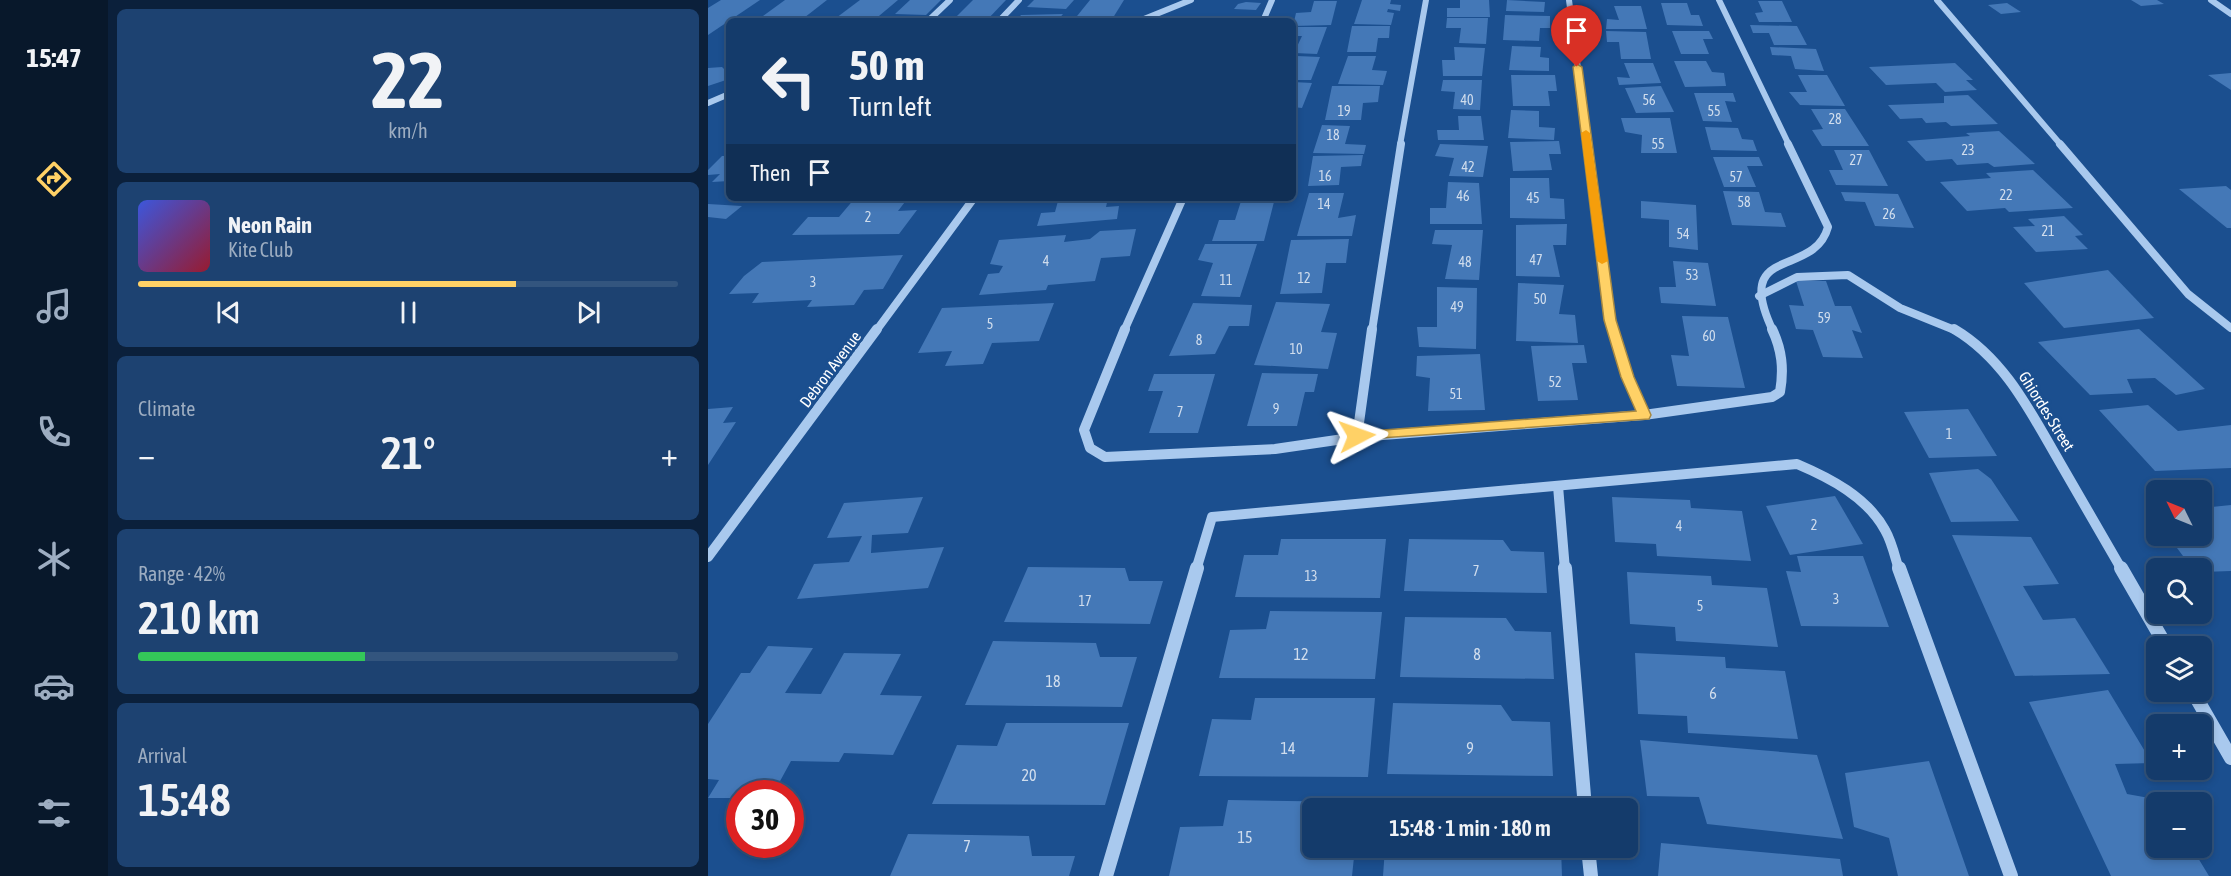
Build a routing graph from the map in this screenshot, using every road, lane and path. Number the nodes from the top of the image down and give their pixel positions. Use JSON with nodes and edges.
{"nodes":[{"id":1,"x":950,"y":0,"type":"edge"},
{"id":2,"x":1018,"y":0,"type":"edge"},
{"id":3,"x":1191,"y":0,"type":"edge"},
{"id":4,"x":1272,"y":0,"type":"edge"},
{"id":5,"x":1426,"y":0,"type":"edge"},
{"id":6,"x":1569,"y":0,"type":"edge"},
{"id":7,"x":1719,"y":0,"type":"edge"},
{"id":8,"x":1937,"y":0,"type":"edge"},
{"id":9,"x":2211,"y":0,"type":"edge"},
{"id":10,"x":2231,"y":14,"type":"edge"},
{"id":11,"x":931,"y":18,"type":"edge"},
{"id":12,"x":1002,"y":18,"type":"edge"},
{"id":13,"x":1146,"y":18,"type":"edge"},
{"id":14,"x":1264,"y":18,"type":"edge"},
{"id":15,"x":726,"y":95,"type":"edge"},
{"id":16,"x":708,"y":103,"type":"edge"},
{"id":17,"x":972,"y":201,"type":"edge"},
{"id":18,"x":1182,"y":201,"type":"edge"},
{"id":19,"x":1759,"y":296,"type":"junction"},
{"id":20,"x":2231,"y":328,"type":"edge"},
{"id":21,"x":1644,"y":415,"type":"junction"},
{"id":22,"x":1357,"y":436,"type":"junction"},
{"id":23,"x":1558,"y":486,"type":"junction"},
{"id":24,"x":708,"y":557,"type":"edge"},
{"id":25,"x":2160,"y":636,"type":"edge"},
{"id":26,"x":2199,"y":702,"type":"edge"},
{"id":27,"x":2231,"y":758,"type":"edge"},
{"id":28,"x":1584,"y":798,"type":"edge"},
{"id":29,"x":1589,"y":858,"type":"edge"},
{"id":30,"x":1106,"y":876,"type":"edge"},
{"id":31,"x":1591,"y":876,"type":"edge"},
{"id":32,"x":2011,"y":876,"type":"edge"}],
"edges":[{"from":1,"to":11,"type":"street"},
{"from":2,"to":12,"type":"street"},
{"from":3,"to":13,"type":"street"},
{"from":4,"to":14,"type":"street"},
{"from":5,"to":22,"type":"street"},
{"from":6,"to":21,"type":"street"},
{"from":7,"to":19,"type":"street"},
{"from":8,"to":20,"type":"street"},
{"from":9,"to":10,"type":"street"},
{"from":15,"to":16,"type":"street"},
{"from":17,"to":24,"type":"street","name":"Debron Avenue"},
{"from":18,"to":22,"type":"street"},
{"from":19,"to":21,"type":"street"},
{"from":19,"to":25,"type":"street","name":"Ghiordes Street"},
{"from":21,"to":22,"type":"street"},
{"from":23,"to":28,"type":"street"},
{"from":23,"to":30,"type":"street"},
{"from":23,"to":32,"type":"street"},
{"from":26,"to":27,"type":"street"},
{"from":29,"to":31,"type":"street"}]}
